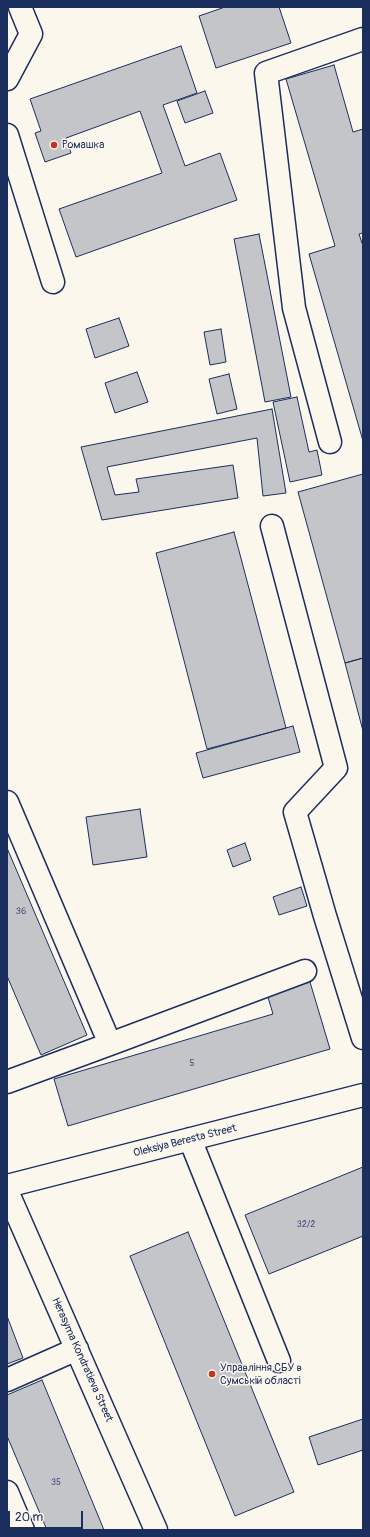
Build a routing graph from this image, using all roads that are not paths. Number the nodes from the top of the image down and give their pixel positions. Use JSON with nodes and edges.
{"nodes":[{"id":1,"x":20,"y":7,"type":"edge"},
{"id":2,"x":363,"y":39,"type":"edge"},
{"id":3,"x":7,"y":79,"type":"edge"},
{"id":4,"x":7,"y":135,"type":"edge"},
{"id":5,"x":53,"y":282,"type":"dead end"},
{"id":6,"x":330,"y":442,"type":"dead end"},
{"id":7,"x":272,"y":526,"type":"dead end"},
{"id":8,"x":7,"y":802,"type":"edge"},
{"id":9,"x":306,"y":971,"type":"dead end"},
{"id":10,"x":363,"y":1038,"type":"edge"},
{"id":11,"x":110,"y":1044,"type":"junction"},
{"id":12,"x":7,"y":1082,"type":"edge"},
{"id":13,"x":363,"y":1095,"type":"edge"},
{"id":14,"x":190,"y":1139,"type":"junction"},
{"id":15,"x":7,"y":1186,"type":"edge"},
{"id":16,"x":7,"y":1191,"type":"edge"},
{"id":17,"x":77,"y":1349,"type":"junction"},
{"id":18,"x":279,"y":1361,"type":"dead end"},
{"id":19,"x":7,"y":1380,"type":"edge"},
{"id":20,"x":7,"y":1492,"type":"edge"},
{"id":21,"x":23,"y":1530,"type":"edge"},
{"id":22,"x":156,"y":1530,"type":"edge"}],
"edges":[{"from":1,"to":3,"type":"street"},
{"from":2,"to":6,"type":"street"},
{"from":4,"to":5,"type":"street"},
{"from":7,"to":10,"type":"street"},
{"from":8,"to":11,"type":"street"},
{"from":9,"to":11,"type":"street"},
{"from":11,"to":12,"type":"street"},
{"from":13,"to":14,"type":"street","name":"Oleksiya Beresta Street"},
{"from":14,"to":15,"type":"street","name":"Oleksiya Beresta Street"},
{"from":14,"to":18,"type":"street"},
{"from":16,"to":17,"type":"street","name":"Herasyma Kondratieva Street"},
{"from":17,"to":19,"type":"street"},
{"from":17,"to":22,"type":"street","name":"Herasyma Kondratieva Street"},
{"from":20,"to":21,"type":"street"}]}
